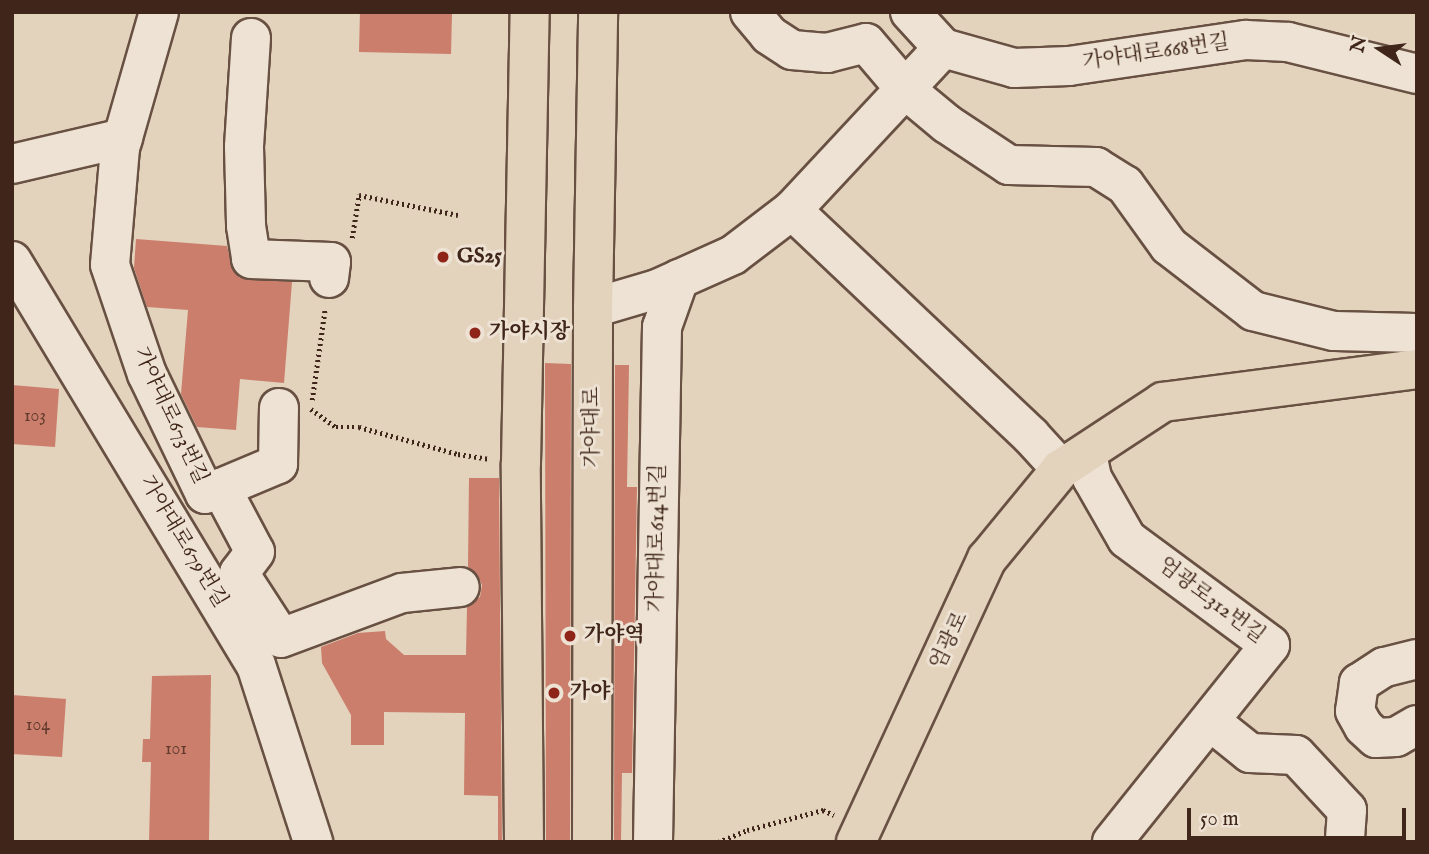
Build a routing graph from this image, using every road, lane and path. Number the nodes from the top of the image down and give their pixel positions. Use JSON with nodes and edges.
{"nodes":[{"id":1,"x":159,"y":12,"type":"edge"},
{"id":2,"x":530,"y":12,"type":"edge"},
{"id":3,"x":598,"y":12,"type":"edge"},
{"id":4,"x":750,"y":12,"type":"edge"},
{"id":5,"x":910,"y":12,"type":"edge"},
{"id":6,"x":1283,"y":27,"type":"edge"},
{"id":7,"x":251,"y":38,"type":"dead end"},
{"id":8,"x":943,"y":48,"type":"junction"},
{"id":9,"x":1417,"y":74,"type":"edge"},
{"id":10,"x":906,"y":90,"type":"junction"},
{"id":11,"x":123,"y":138,"type":"junction"},
{"id":12,"x":12,"y":164,"type":"edge"},
{"id":13,"x":792,"y":209,"type":"junction"},
{"id":14,"x":458,"y":215,"type":"dead end"},
{"id":15,"x":12,"y":261,"type":"edge"},
{"id":16,"x":329,"y":278,"type":"junction"},
{"id":17,"x":678,"y":279,"type":"junction"},
{"id":18,"x":593,"y":309,"type":"junction"},
{"id":19,"x":1417,"y":333,"type":"edge"},
{"id":20,"x":1417,"y":369,"type":"edge"},
{"id":21,"x":279,"y":408,"type":"dead end"},
{"id":22,"x":1074,"y":461,"type":"junction"},
{"id":23,"x":521,"y":463,"type":"junction"},
{"id":24,"x":221,"y":488,"type":"junction"},
{"id":25,"x":460,"y":587,"type":"dead end"},
{"id":26,"x":1417,"y":659,"type":"edge"},
{"id":27,"x":1210,"y":721,"type":"junction"},
{"id":28,"x":1417,"y":725,"type":"edge"},
{"id":29,"x":859,"y":835,"type":"edge"},
{"id":30,"x":313,"y":842,"type":"edge"},
{"id":31,"x":524,"y":842,"type":"edge"},
{"id":32,"x":592,"y":842,"type":"edge"},
{"id":33,"x":653,"y":842,"type":"edge"},
{"id":34,"x":718,"y":842,"type":"edge"},
{"id":35,"x":1112,"y":842,"type":"edge"},
{"id":36,"x":1345,"y":842,"type":"edge"}],
"edges":[{"from":1,"to":11,"type":"street","name":"가야대로673번길"},
{"from":2,"to":23,"type":"main road"},
{"from":3,"to":18,"type":"main road","name":"가야대로"},
{"from":4,"to":10,"type":"street"},
{"from":5,"to":8,"type":"street"},
{"from":6,"to":8,"type":"street","name":"가야대로668번길"},
{"from":6,"to":9,"type":"street","name":"가야대로668번길"},
{"from":7,"to":16,"type":"street"},
{"from":8,"to":10,"type":"street"},
{"from":10,"to":13,"type":"street"},
{"from":10,"to":19,"type":"street"},
{"from":11,"to":12,"type":"street"},
{"from":11,"to":24,"type":"street","name":"가야대로673번길"},
{"from":13,"to":17,"type":"street"},
{"from":13,"to":22,"type":"street"},
{"from":14,"to":16,"type":"path"},
{"from":15,"to":30,"type":"street","name":"가야대로679번길"},
{"from":16,"to":23,"type":"path"},
{"from":17,"to":18,"type":"street"},
{"from":17,"to":33,"type":"street","name":"가야대로614번길"},
{"from":18,"to":32,"type":"main road","name":"가야대로"},
{"from":20,"to":22,"type":"main road","name":"엄광로"},
{"from":21,"to":24,"type":"street"},
{"from":22,"to":27,"type":"street","name":"엄광로312번길"},
{"from":22,"to":29,"type":"main road","name":"엄광로"},
{"from":23,"to":31,"type":"main road"},
{"from":24,"to":25,"type":"street","name":"가야대로673번길"},
{"from":26,"to":28,"type":"street"},
{"from":27,"to":35,"type":"street","name":"엄광로312번길"},
{"from":27,"to":36,"type":"street"},
{"from":29,"to":34,"type":"path"}]}
